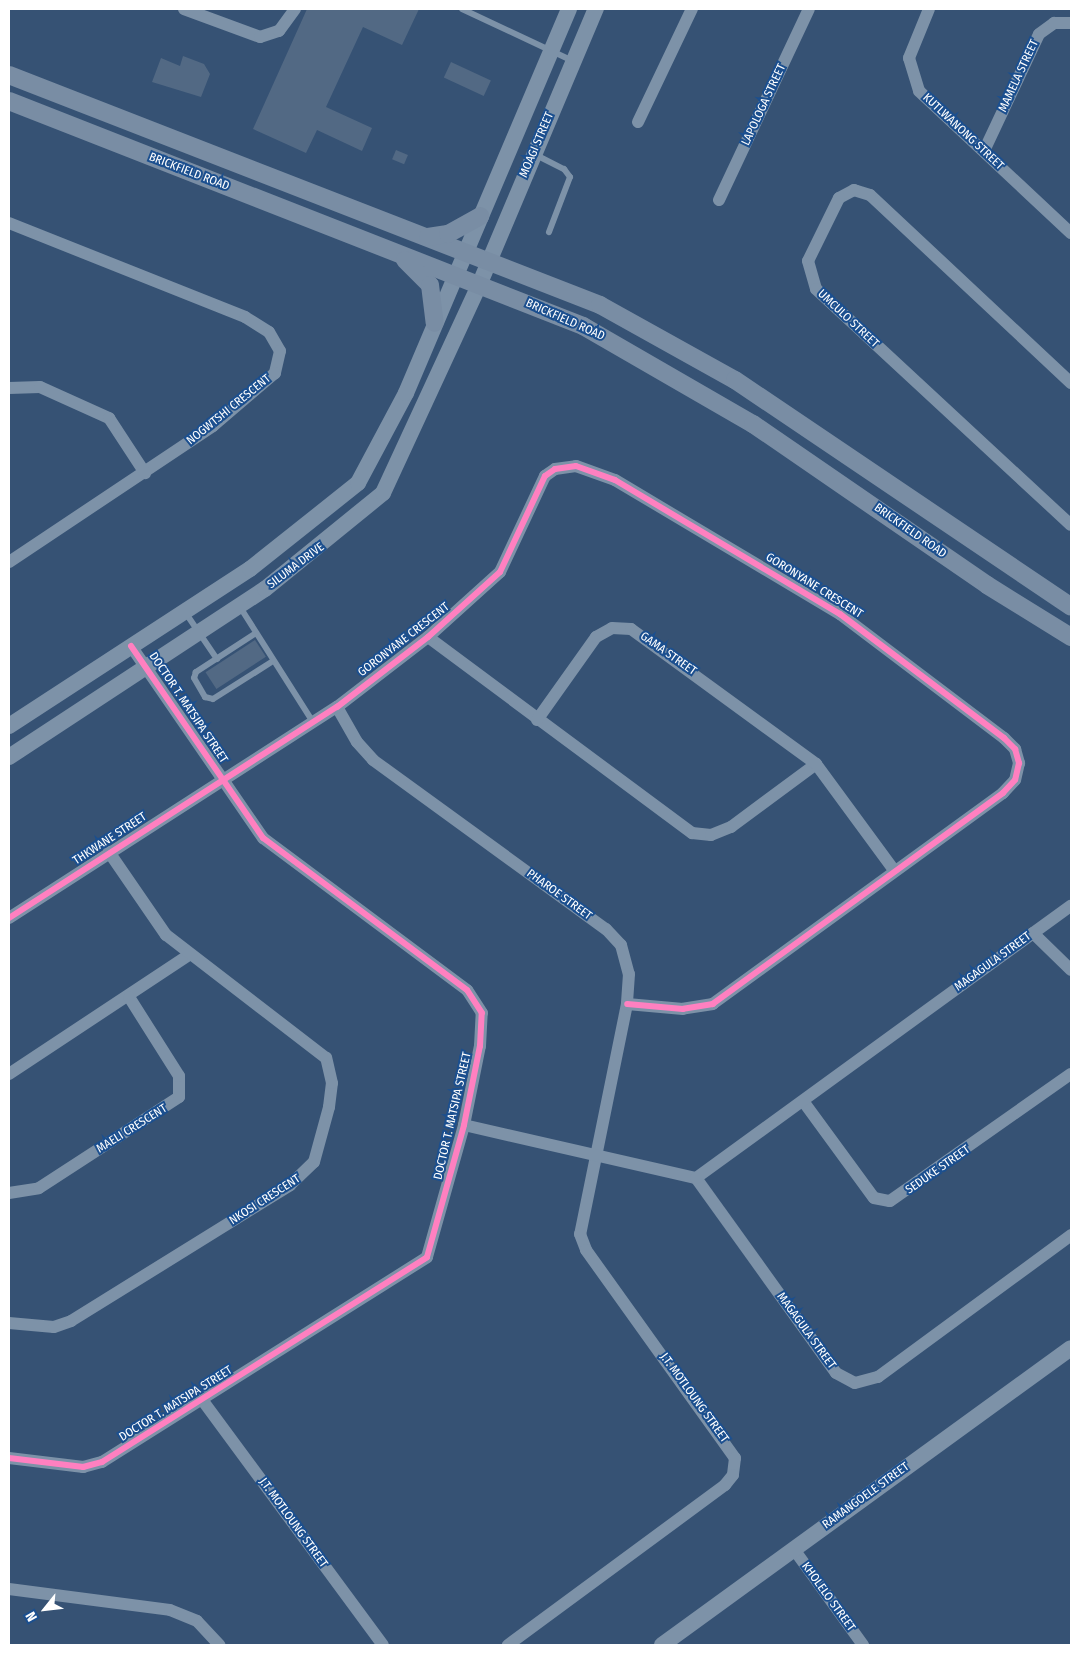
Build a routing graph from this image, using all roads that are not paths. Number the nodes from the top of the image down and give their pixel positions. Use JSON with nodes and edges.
{"nodes":[{"id":1,"x":184,"y":9,"type":"edge"},
{"id":2,"x":295,"y":9,"type":"edge"},
{"id":3,"x":462,"y":9,"type":"edge"},
{"id":4,"x":569,"y":9,"type":"edge"},
{"id":5,"x":596,"y":9,"type":"edge"},
{"id":6,"x":692,"y":9,"type":"edge"},
{"id":7,"x":809,"y":9,"type":"edge"},
{"id":8,"x":929,"y":9,"type":"edge"},
{"id":9,"x":1071,"y":24,"type":"edge"},
{"id":10,"x":549,"y":50,"type":"junction"},
{"id":11,"x":573,"y":61,"type":"junction"},
{"id":12,"x":9,"y":75,"type":"edge"},
{"id":13,"x":9,"y":101,"type":"edge"},
{"id":14,"x":638,"y":122,"type":"dead end"},
{"id":15,"x":984,"y":151,"type":"junction"},
{"id":16,"x":533,"y":154,"type":"junction"},
{"id":17,"x":719,"y":200,"type":"dead end"},
{"id":18,"x":480,"y":216,"type":"junction"},
{"id":19,"x":9,"y":224,"type":"edge"},
{"id":20,"x":549,"y":232,"type":"dead end"},
{"id":21,"x":1071,"y":233,"type":"edge"},
{"id":22,"x":428,"y":237,"type":"junction"},
{"id":23,"x":390,"y":249,"type":"junction"},
{"id":24,"x":466,"y":250,"type":"junction"},
{"id":25,"x":489,"y":259,"type":"junction"},
{"id":26,"x":456,"y":274,"type":"junction"},
{"id":27,"x":480,"y":282,"type":"junction"},
{"id":28,"x":435,"y":324,"type":"junction"},
{"id":29,"x":1071,"y":383,"type":"edge"},
{"id":30,"x":9,"y":388,"type":"edge"},
{"id":31,"x":145,"y":473,"type":"junction"},
{"id":32,"x":1071,"y":525,"type":"edge"},
{"id":33,"x":9,"y":562,"type":"edge"},
{"id":34,"x":239,"y":606,"type":"junction"},
{"id":35,"x":1071,"y":607,"type":"edge"},
{"id":36,"x":185,"y":611,"type":"junction"},
{"id":37,"x":200,"y":632,"type":"junction"},
{"id":38,"x":256,"y":633,"type":"junction"},
{"id":39,"x":428,"y":637,"type":"junction"},
{"id":40,"x":1071,"y":637,"type":"edge"},
{"id":41,"x":131,"y":646,"type":"junction"},
{"id":42,"x":217,"y":659,"type":"junction"},
{"id":43,"x":272,"y":660,"type":"junction"},
{"id":44,"x":148,"y":667,"type":"junction"},
{"id":45,"x":337,"y":706,"type":"junction"},
{"id":46,"x":537,"y":720,"type":"junction"},
{"id":47,"x":313,"y":722,"type":"junction"},
{"id":48,"x":9,"y":726,"type":"edge"},
{"id":49,"x":9,"y":757,"type":"edge"},
{"id":50,"x":816,"y":764,"type":"junction"},
{"id":51,"x":222,"y":778,"type":"junction"},
{"id":52,"x":109,"y":852,"type":"junction"},
{"id":53,"x":893,"y":869,"type":"junction"},
{"id":54,"x":1071,"y":906,"type":"edge"},
{"id":55,"x":9,"y":918,"type":"edge"},
{"id":56,"x":1033,"y":933,"type":"junction"},
{"id":57,"x":190,"y":954,"type":"junction"},
{"id":58,"x":1071,"y":970,"type":"edge"},
{"id":59,"x":129,"y":998,"type":"junction"},
{"id":60,"x":627,"y":1004,"type":"junction"},
{"id":61,"x":9,"y":1074,"type":"edge"},
{"id":62,"x":1071,"y":1074,"type":"edge"},
{"id":63,"x":803,"y":1101,"type":"junction"},
{"id":64,"x":464,"y":1125,"type":"junction"},
{"id":65,"x":594,"y":1154,"type":"junction"},
{"id":66,"x":696,"y":1178,"type":"junction"},
{"id":67,"x":9,"y":1193,"type":"edge"},
{"id":68,"x":1071,"y":1235,"type":"edge"},
{"id":69,"x":9,"y":1323,"type":"edge"},
{"id":70,"x":1071,"y":1348,"type":"edge"},
{"id":71,"x":203,"y":1401,"type":"junction"},
{"id":72,"x":9,"y":1458,"type":"edge"},
{"id":73,"x":793,"y":1548,"type":"junction"},
{"id":74,"x":9,"y":1589,"type":"edge"},
{"id":75,"x":219,"y":1645,"type":"edge"},
{"id":76,"x":383,"y":1645,"type":"edge"},
{"id":77,"x":508,"y":1645,"type":"edge"},
{"id":78,"x":662,"y":1645,"type":"edge"},
{"id":79,"x":863,"y":1645,"type":"edge"}],
"edges":[{"from":1,"to":2,"type":"street"},
{"from":3,"to":10,"type":"lane"},
{"from":4,"to":10,"type":"street","name":"MOAGI STREET"},
{"from":5,"to":11,"type":"street","name":"MOAGI STREET"},
{"from":6,"to":14,"type":"street"},
{"from":7,"to":17,"type":"street","name":"LAPOLOGA STREET"},
{"from":8,"to":15,"type":"street","name":"KUTLWANONG STREET"},
{"from":9,"to":15,"type":"street","name":"MAMELA STREET"},
{"from":10,"to":11,"type":"lane"},
{"from":10,"to":18,"type":"street","name":"MOAGI STREET"},
{"from":11,"to":16,"type":"street","name":"MOAGI STREET"},
{"from":12,"to":22,"type":"main road","name":"BRICKFIELD ROAD"},
{"from":13,"to":23,"type":"main road","name":"BRICKFIELD ROAD"},
{"from":15,"to":21,"type":"street","name":"KUTLWANONG STREET"},
{"from":16,"to":20,"type":"lane"},
{"from":16,"to":25,"type":"street","name":"MOAGI STREET"},
{"from":18,"to":22,"type":"main road"},
{"from":18,"to":24,"type":"street","name":"MOAGI STREET"},
{"from":19,"to":31,"type":"street","name":"NOGWTSHI CRESCENT"},
{"from":22,"to":24,"type":"main road","name":"BRICKFIELD ROAD"},
{"from":23,"to":26,"type":"main road","name":"BRICKFIELD ROAD"},
{"from":23,"to":28,"type":"main road"},
{"from":24,"to":25,"type":"main road","name":"BRICKFIELD ROAD"},
{"from":24,"to":26,"type":"street","name":"MOAGI STREET"},
{"from":25,"to":27,"type":"street","name":"MOAGI STREET"},
{"from":25,"to":35,"type":"main road","name":"BRICKFIELD ROAD"},
{"from":26,"to":27,"type":"main road","name":"BRICKFIELD ROAD"},
{"from":26,"to":28,"type":"street","name":"SILUMA DRIVE"},
{"from":27,"to":34,"type":"street","name":"SILUMA DRIVE"},
{"from":27,"to":40,"type":"main road","name":"BRICKFIELD ROAD"},
{"from":28,"to":36,"type":"street","name":"SILUMA DRIVE"},
{"from":29,"to":32,"type":"street","name":"UMCULO STREET"},
{"from":30,"to":31,"type":"street"},
{"from":31,"to":33,"type":"street","name":"NOGWTSHI CRESCENT"},
{"from":34,"to":37,"type":"street","name":"SILUMA DRIVE"},
{"from":34,"to":38,"type":"lane"},
{"from":36,"to":37,"type":"lane"},
{"from":36,"to":41,"type":"street","name":"SILUMA DRIVE"},
{"from":37,"to":42,"type":"lane"},
{"from":37,"to":44,"type":"street","name":"SILUMA DRIVE"},
{"from":38,"to":42,"type":"lane"},
{"from":38,"to":43,"type":"lane"},
{"from":39,"to":45,"type":"street","name":"GORONYANE CRESCENT"},
{"from":39,"to":46,"type":"street"},
{"from":39,"to":53,"type":"street","name":"GORONYANE CRESCENT"},
{"from":41,"to":44,"type":"street","name":"DOCTOR T. MATSIPA STREET"},
{"from":41,"to":48,"type":"street","name":"SILUMA DRIVE"},
{"from":42,"to":43,"type":"lane"},
{"from":43,"to":47,"type":"lane"},
{"from":44,"to":49,"type":"street","name":"SILUMA DRIVE"},
{"from":44,"to":51,"type":"street","name":"DOCTOR T. MATSIPA STREET"},
{"from":45,"to":47,"type":"street","name":"GORONYANE CRESCENT"},
{"from":45,"to":60,"type":"street","name":"PHAROE STREET"},
{"from":46,"to":50,"type":"street"},
{"from":46,"to":50,"type":"street","name":"GAMA STREET"},
{"from":47,"to":51,"type":"street","name":"GORONYANE CRESCENT"},
{"from":50,"to":53,"type":"street","name":"GAMA STREET"},
{"from":51,"to":52,"type":"street","name":"THKWANE STREET"},
{"from":51,"to":64,"type":"street","name":"DOCTOR T. MATSIPA STREET"},
{"from":52,"to":55,"type":"street","name":"THKWANE STREET"},
{"from":52,"to":57,"type":"street","name":"NKOSI CRESCENT"},
{"from":53,"to":60,"type":"street","name":"GORONYANE CRESCENT"},
{"from":54,"to":56,"type":"street","name":"MAGAGULA STREET"},
{"from":56,"to":58,"type":"street"},
{"from":56,"to":63,"type":"street","name":"MAGAGULA STREET"},
{"from":57,"to":59,"type":"street"},
{"from":57,"to":69,"type":"street","name":"NKOSI CRESCENT"},
{"from":59,"to":61,"type":"street"},
{"from":59,"to":67,"type":"street","name":"MAELI CRESCENT"},
{"from":60,"to":65,"type":"street","name":"PHAROE STREET"},
{"from":62,"to":63,"type":"street","name":"SEDUKE STREET"},
{"from":63,"to":66,"type":"street","name":"MAGAGULA STREET"},
{"from":64,"to":65,"type":"street"},
{"from":64,"to":71,"type":"street","name":"DOCTOR T. MATSIPA STREET"},
{"from":65,"to":66,"type":"street"},
{"from":65,"to":77,"type":"street","name":"J.T. MOTLOUNG STREET"},
{"from":66,"to":68,"type":"street","name":"MAGAGULA STREET"},
{"from":70,"to":73,"type":"street","name":"RAMANGOELE STREET"},
{"from":71,"to":72,"type":"street","name":"DOCTOR T. MATSIPA STREET"},
{"from":71,"to":76,"type":"street","name":"J.T. MOTLOUNG STREET"},
{"from":73,"to":78,"type":"street","name":"RAMANGOELE STREET"},
{"from":73,"to":79,"type":"street","name":"KHOLELO STREET"},
{"from":74,"to":75,"type":"street"}]}
